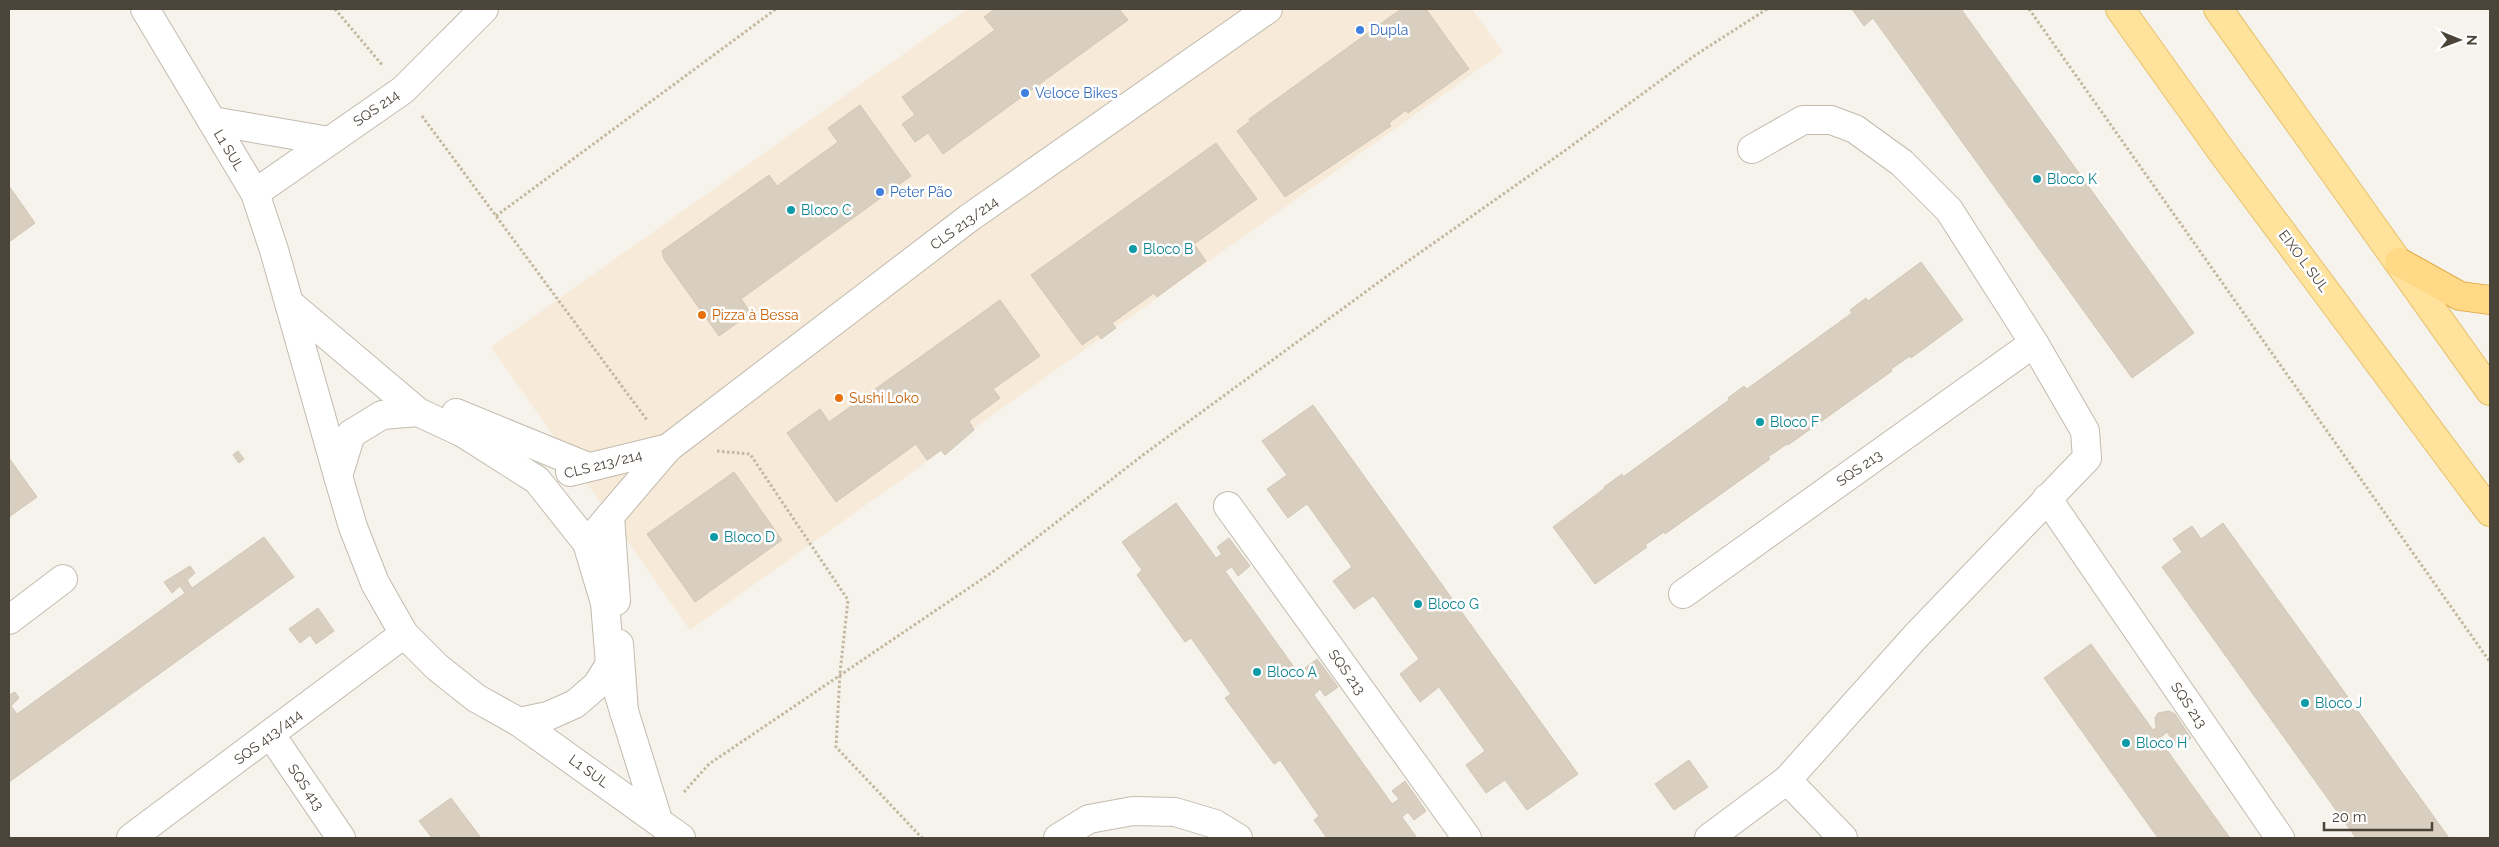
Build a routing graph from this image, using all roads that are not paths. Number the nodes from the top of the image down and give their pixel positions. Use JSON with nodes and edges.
{"nodes":[{"id":1,"x":145,"y":9,"type":"edge"},
{"id":2,"x":484,"y":9,"type":"edge"},
{"id":3,"x":1268,"y":9,"type":"edge"},
{"id":4,"x":2120,"y":9,"type":"edge"},
{"id":5,"x":2218,"y":9,"type":"edge"},
{"id":6,"x":212,"y":121,"type":"junction"},
{"id":7,"x":329,"y":141,"type":"junction"},
{"id":8,"x":1752,"y":150,"type":"dead end"},
{"id":9,"x":255,"y":193,"type":"junction"},
{"id":10,"x":2399,"y":262,"type":"junction"},
{"id":11,"x":2490,"y":300,"type":"edge"},
{"id":12,"x":289,"y":303,"type":"junction"},
{"id":13,"x":2034,"y":343,"type":"junction"},
{"id":14,"x":379,"y":381,"type":"junction"},
{"id":15,"x":2490,"y":391,"type":"edge"},
{"id":16,"x":418,"y":412,"type":"junction"},
{"id":17,"x":668,"y":448,"type":"junction"},
{"id":18,"x":588,"y":467,"type":"junction"},
{"id":19,"x":338,"y":476,"type":"junction"},
{"id":20,"x":537,"y":480,"type":"junction"},
{"id":21,"x":2047,"y":498,"type":"junction"},
{"id":22,"x":1228,"y":506,"type":"dead end"},
{"id":23,"x":2490,"y":512,"type":"edge"},
{"id":24,"x":610,"y":516,"type":"junction"},
{"id":25,"x":588,"y":543,"type":"junction"},
{"id":26,"x":63,"y":579,"type":"dead end"},
{"id":27,"x":1683,"y":594,"type":"dead end"},
{"id":28,"x":9,"y":620,"type":"edge"},
{"id":29,"x":404,"y":634,"type":"junction"},
{"id":30,"x":610,"y":664,"type":"junction"},
{"id":31,"x":624,"y":712,"type":"junction"},
{"id":32,"x":519,"y":722,"type":"junction"},
{"id":33,"x":271,"y":735,"type":"junction"},
{"id":34,"x":1787,"y":780,"type":"junction"},
{"id":35,"x":658,"y":820,"type":"junction"},
{"id":36,"x":131,"y":838,"type":"edge"},
{"id":37,"x":341,"y":838,"type":"edge"},
{"id":38,"x":681,"y":838,"type":"edge"},
{"id":39,"x":1058,"y":838,"type":"edge"},
{"id":40,"x":1238,"y":838,"type":"edge"},
{"id":41,"x":1466,"y":838,"type":"edge"},
{"id":42,"x":1709,"y":838,"type":"edge"},
{"id":43,"x":1843,"y":838,"type":"edge"},
{"id":44,"x":2280,"y":838,"type":"edge"}],
"edges":[{"from":1,"to":6,"type":"street","name":"L1 SUL"},
{"from":2,"to":7,"type":"street","name":"SQS 214"},
{"from":3,"to":17,"type":"street","name":"CLS 213/214"},
{"from":4,"to":23,"type":"main road","name":"EIXO L SUL"},
{"from":5,"to":10,"type":"main road"},
{"from":6,"to":7,"type":"street"},
{"from":6,"to":9,"type":"street","name":"L1 SUL"},
{"from":7,"to":9,"type":"street","name":"SQS 214"},
{"from":8,"to":13,"type":"street"},
{"from":9,"to":12,"type":"street","name":"L1 SUL"},
{"from":10,"to":11,"type":"highway"},
{"from":10,"to":15,"type":"main road"},
{"from":12,"to":14,"type":"street"},
{"from":12,"to":19,"type":"street","name":"L1 SUL"},
{"from":13,"to":21,"type":"street"},
{"from":13,"to":27,"type":"street","name":"SQS 213"},
{"from":14,"to":16,"type":"street"},
{"from":14,"to":18,"type":"street"},
{"from":16,"to":19,"type":"street"},
{"from":16,"to":20,"type":"street"},
{"from":17,"to":18,"type":"street","name":"CLS 213/214"},
{"from":17,"to":24,"type":"street","name":"CLS 213/214"},
{"from":18,"to":20,"type":"street","name":"CLS 213/214"},
{"from":19,"to":29,"type":"street","name":"L1 SUL"},
{"from":20,"to":25,"type":"street"},
{"from":21,"to":34,"type":"street"},
{"from":21,"to":44,"type":"street","name":"SQS 213"},
{"from":22,"to":41,"type":"street","name":"SQS 213"},
{"from":24,"to":25,"type":"street","name":"CLS 213/214"},
{"from":24,"to":31,"type":"street"},
{"from":25,"to":30,"type":"street"},
{"from":26,"to":28,"type":"street"},
{"from":29,"to":32,"type":"street","name":"L1 SUL"},
{"from":29,"to":33,"type":"street","name":"SQS 413/414"},
{"from":30,"to":31,"type":"street"},
{"from":30,"to":32,"type":"street"},
{"from":31,"to":35,"type":"street"},
{"from":32,"to":35,"type":"street","name":"L1 SUL"},
{"from":33,"to":36,"type":"street","name":"SQS 413/414"},
{"from":33,"to":37,"type":"street","name":"SQS 413"},
{"from":34,"to":42,"type":"street"},
{"from":34,"to":43,"type":"street"},
{"from":35,"to":38,"type":"street","name":"L1 SUL"},
{"from":39,"to":40,"type":"street"}]}
